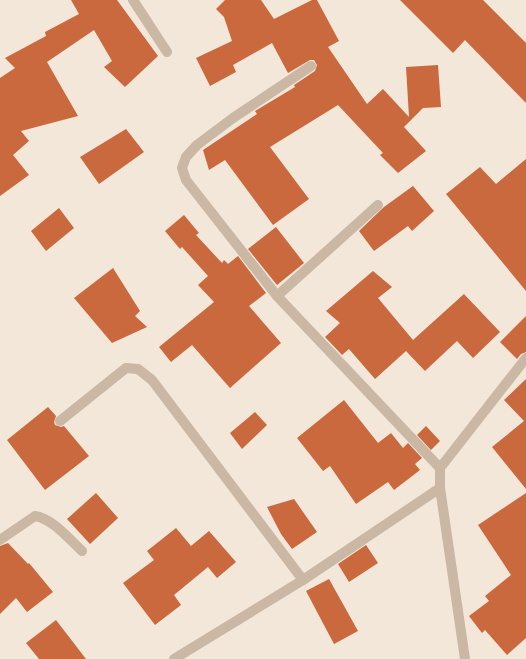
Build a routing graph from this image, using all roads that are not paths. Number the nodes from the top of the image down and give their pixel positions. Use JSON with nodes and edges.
{"nodes":[{"id":1,"x":133,"y":0,"type":"edge"},
{"id":2,"x":167,"y":52,"type":"dead end"},
{"id":3,"x":311,"y":66,"type":"dead end"},
{"id":4,"x":378,"y":205,"type":"dead end"},
{"id":5,"x":277,"y":296,"type":"junction"},
{"id":6,"x":526,"y":358,"type":"edge"},
{"id":7,"x":60,"y":421,"type":"dead end"},
{"id":8,"x":440,"y":468,"type":"junction"},
{"id":9,"x":440,"y":488,"type":"junction"},
{"id":10,"x":0,"y":540,"type":"edge"},
{"id":11,"x":82,"y":551,"type":"dead end"},
{"id":12,"x":303,"y":580,"type":"junction"},
{"id":13,"x":174,"y":659,"type":"edge"},
{"id":14,"x":465,"y":659,"type":"edge"}],
"edges":[{"from":1,"to":2,"type":"street"},
{"from":3,"to":5,"type":"street"},
{"from":4,"to":5,"type":"street"},
{"from":5,"to":8,"type":"street"},
{"from":6,"to":8,"type":"street"},
{"from":7,"to":12,"type":"street"},
{"from":8,"to":9,"type":"street"},
{"from":9,"to":12,"type":"street"},
{"from":9,"to":14,"type":"street"},
{"from":10,"to":11,"type":"street"},
{"from":12,"to":13,"type":"street"}]}
